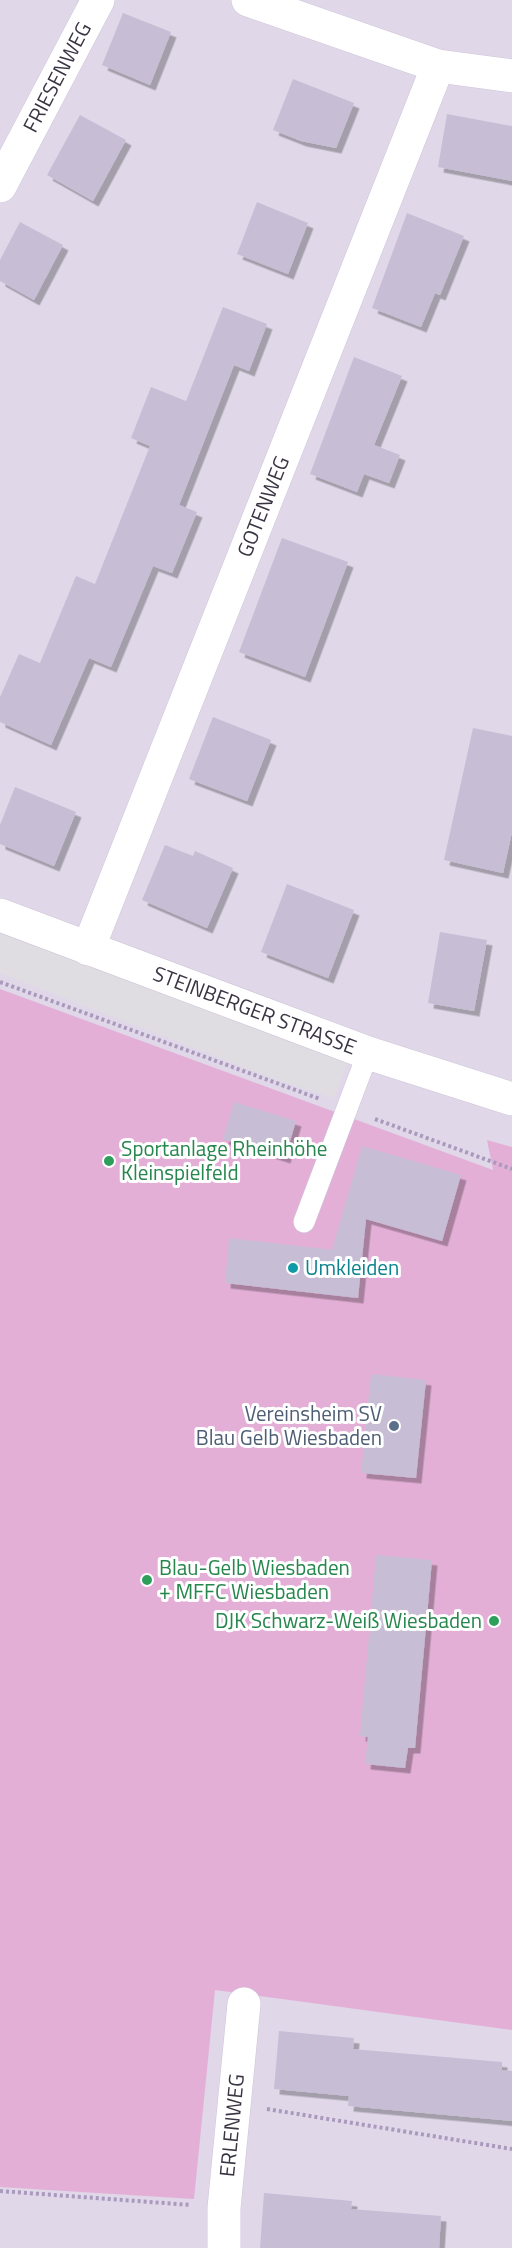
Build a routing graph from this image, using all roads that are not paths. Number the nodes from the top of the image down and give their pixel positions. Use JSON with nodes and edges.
{"nodes":[{"id":1,"x":98,"y":0,"type":"edge"},
{"id":2,"x":248,"y":0,"type":"edge"},
{"id":3,"x":438,"y":66,"type":"junction"},
{"id":4,"x":512,"y":76,"type":"edge"},
{"id":5,"x":0,"y":186,"type":"edge"},
{"id":6,"x":0,"y":915,"type":"edge"},
{"id":7,"x":88,"y":949,"type":"junction"},
{"id":8,"x":368,"y":1053,"type":"junction"},
{"id":9,"x":512,"y":1099,"type":"edge"},
{"id":10,"x":304,"y":1222,"type":"dead end"},
{"id":11,"x":244,"y":2004,"type":"dead end"},
{"id":12,"x":224,"y":2248,"type":"edge"}],
"edges":[{"from":1,"to":5,"type":"street","name":"FRIESENWEG"},
{"from":2,"to":3,"type":"street"},
{"from":3,"to":4,"type":"street"},
{"from":3,"to":7,"type":"street","name":"GOTENWEG"},
{"from":6,"to":7,"type":"street","name":"STEINBERGER STRASSE"},
{"from":7,"to":8,"type":"street","name":"STEINBERGER STRASSE"},
{"from":8,"to":9,"type":"street","name":"STEINBERGER STRASSE"},
{"from":8,"to":10,"type":"lane"},
{"from":11,"to":12,"type":"street","name":"ERLENWEG"}]}
